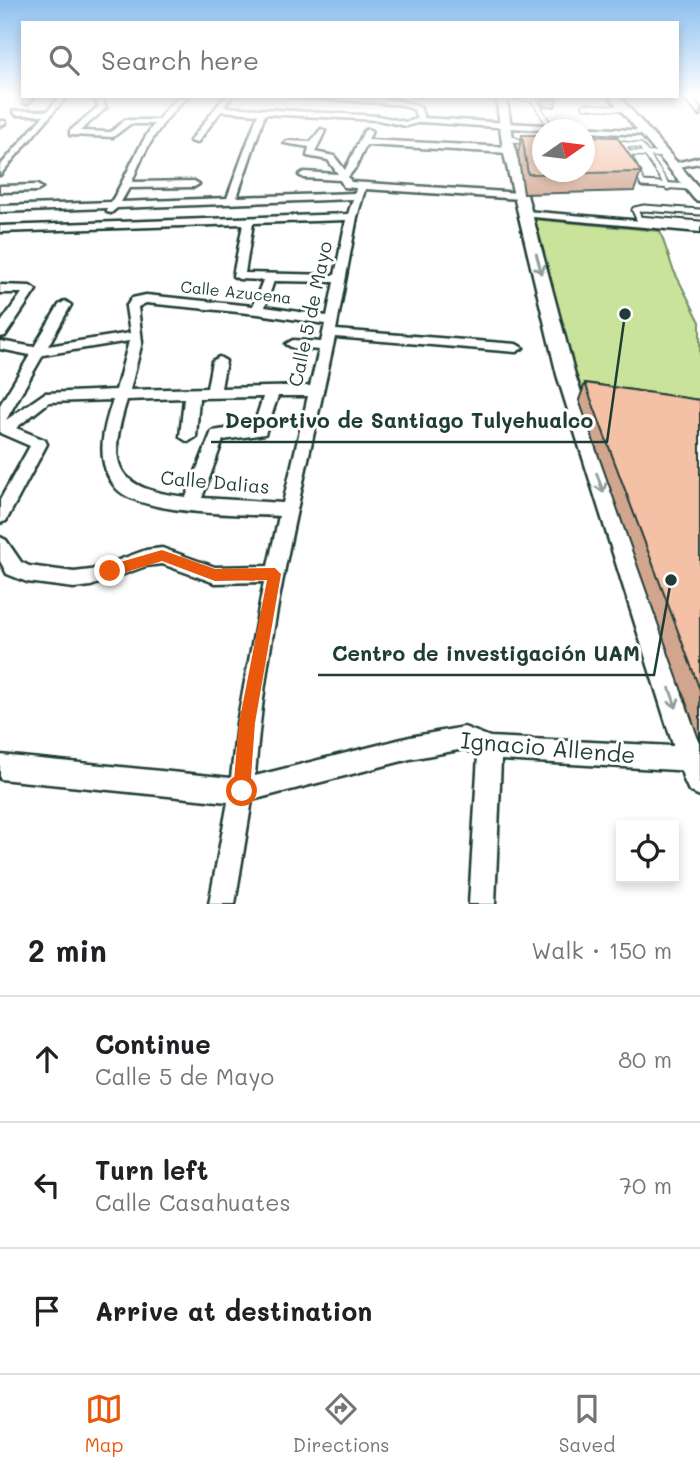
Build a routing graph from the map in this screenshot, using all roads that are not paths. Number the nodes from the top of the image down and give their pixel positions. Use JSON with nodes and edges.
{"nodes":[{"id":1,"x":29,"y":137,"type":"edge"},
{"id":2,"x":150,"y":137,"type":"edge"},
{"id":3,"x":197,"y":137,"type":"edge"},
{"id":4,"x":253,"y":137,"type":"edge"},
{"id":5,"x":318,"y":137,"type":"edge"},
{"id":6,"x":365,"y":137,"type":"edge"},
{"id":7,"x":506,"y":137,"type":"edge"},
{"id":8,"x":508,"y":137,"type":"joint"},
{"id":9,"x":649,"y":137,"type":"edge"},
{"id":10,"x":194,"y":141,"type":"dead end"},
{"id":11,"x":362,"y":142,"type":"junction"},
{"id":12,"x":607,"y":142,"type":"edge"},
{"id":13,"x":288,"y":143,"type":"dead end"},
{"id":14,"x":623,"y":143,"type":"junction"},
{"id":15,"x":315,"y":145,"type":"junction"},
{"id":16,"x":412,"y":145,"type":"junction"},
{"id":17,"x":532,"y":148,"type":"edge"},
{"id":18,"x":617,"y":153,"type":"edge"},
{"id":19,"x":628,"y":153,"type":"junction"},
{"id":20,"x":647,"y":154,"type":"junction"},
{"id":21,"x":407,"y":155,"type":"dead end"},
{"id":22,"x":663,"y":155,"type":"junction"},
{"id":23,"x":700,"y":160,"type":"edge"},
{"id":24,"x":5,"y":163,"type":"edge"},
{"id":25,"x":672,"y":165,"type":"junction"},
{"id":26,"x":0,"y":173,"type":"edge"},
{"id":27,"x":304,"y":174,"type":"dead end"},
{"id":28,"x":343,"y":177,"type":"junction"},
{"id":29,"x":194,"y":184,"type":"dead end"},
{"id":30,"x":126,"y":185,"type":"junction"},
{"id":31,"x":668,"y":187,"type":"junction"},
{"id":32,"x":37,"y":188,"type":"dead end"},
{"id":33,"x":0,"y":189,"type":"edge"},
{"id":34,"x":696,"y":190,"type":"edge"},
{"id":35,"x":359,"y":192,"type":"junction"},
{"id":36,"x":231,"y":201,"type":"junction"},
{"id":37,"x":113,"y":204,"type":"junction"},
{"id":38,"x":523,"y":205,"type":"junction"},
{"id":39,"x":0,"y":209,"type":"edge"},
{"id":40,"x":700,"y":212,"type":"edge"},
{"id":41,"x":352,"y":217,"type":"junction"},
{"id":42,"x":640,"y":221,"type":"junction"},
{"id":43,"x":248,"y":222,"type":"junction"},
{"id":44,"x":700,"y":224,"type":"edge"},
{"id":45,"x":105,"y":226,"type":"junction"},
{"id":46,"x":0,"y":229,"type":"edge"},
{"id":47,"x":700,"y":229,"type":"edge"},
{"id":48,"x":270,"y":276,"type":"junction"},
{"id":49,"x":340,"y":279,"type":"junction"},
{"id":50,"x":0,"y":289,"type":"edge"},
{"id":51,"x":136,"y":301,"type":"joint"},
{"id":52,"x":65,"y":305,"type":"dead end"},
{"id":53,"x":258,"y":310,"type":"junction"},
{"id":54,"x":0,"y":313,"type":"edge"},
{"id":55,"x":14,"y":313,"type":"junction"},
{"id":56,"x":0,"y":333,"type":"edge"},
{"id":57,"x":329,"y":333,"type":"junction"},
{"id":58,"x":136,"y":336,"type":"junction"},
{"id":59,"x":293,"y":344,"type":"dead end"},
{"id":60,"x":0,"y":345,"type":"edge"},
{"id":61,"x":516,"y":348,"type":"dead end"},
{"id":62,"x":37,"y":352,"type":"junction"},
{"id":63,"x":219,"y":361,"type":"dead end"},
{"id":64,"x":315,"y":391,"type":"junction"},
{"id":65,"x":272,"y":392,"type":"junction"},
{"id":66,"x":213,"y":393,"type":"junction"},
{"id":67,"x":192,"y":394,"type":"junction"},
{"id":68,"x":121,"y":395,"type":"junction"},
{"id":69,"x":2,"y":425,"type":"edge"},
{"id":70,"x":188,"y":437,"type":"dead end"},
{"id":71,"x":192,"y":503,"type":"junction"},
{"id":72,"x":288,"y":510,"type":"junction"},
{"id":73,"x":0,"y":516,"type":"edge"},
{"id":74,"x":0,"y":545,"type":"edge"},
{"id":75,"x":275,"y":574,"type":"junction"},
{"id":76,"x":490,"y":748,"type":"junction"},
{"id":77,"x":0,"y":767,"type":"edge"},
{"id":78,"x":697,"y":769,"type":"edge"},
{"id":79,"x":242,"y":791,"type":"junction"},
{"id":80,"x":222,"y":904,"type":"edge"},
{"id":81,"x":482,"y":904,"type":"edge"}],
"edges":[{"from":1,"to":24,"type":"street"},
{"from":2,"to":30,"type":"street"},
{"from":3,"to":10,"type":"street"},
{"from":4,"to":36,"type":"street"},
{"from":5,"to":15,"type":"street"},
{"from":6,"to":11,"type":"street"},
{"from":7,"to":16,"type":"street"},
{"from":8,"to":17,"type":"lane"},
{"from":8,"to":38,"type":"main road"},
{"from":9,"to":22,"type":"main road"},
{"from":11,"to":16,"type":"street"},
{"from":11,"to":28,"type":"street"},
{"from":12,"to":14,"type":"lane"},
{"from":13,"to":15,"type":"street"},
{"from":14,"to":19,"type":"lane"},
{"from":14,"to":20,"type":"lane"},
{"from":15,"to":28,"type":"street"},
{"from":16,"to":21,"type":"street"},
{"from":18,"to":19,"type":"lane"},
{"from":19,"to":20,"type":"lane"},
{"from":19,"to":31,"type":"lane"},
{"from":20,"to":22,"type":"lane"},
{"from":20,"to":31,"type":"lane"},
{"from":22,"to":25,"type":"main road"},
{"from":23,"to":25,"type":"street"},
{"from":24,"to":26,"type":"street"},
{"from":25,"to":34,"type":"main road"},
{"from":27,"to":28,"type":"street"},
{"from":28,"to":35,"type":"street"},
{"from":29,"to":30,"type":"street"},
{"from":30,"to":37,"type":"street"},
{"from":31,"to":34,"type":"lane"},
{"from":32,"to":33,"type":"street"},
{"from":35,"to":36,"type":"street"},
{"from":35,"to":38,"type":"street"},
{"from":35,"to":41,"type":"street","name":"Calle 5 de Mayo"},
{"from":36,"to":37,"type":"street"},
{"from":37,"to":39,"type":"street"},
{"from":37,"to":45,"type":"street"},
{"from":38,"to":42,"type":"street"},
{"from":38,"to":78,"type":"main road","one_way":true},
{"from":40,"to":42,"type":"lane"},
{"from":41,"to":43,"type":"street"},
{"from":41,"to":49,"type":"street","name":"Calle 5 de Mayo"},
{"from":42,"to":44,"type":"lane"},
{"from":42,"to":47,"type":"street"},
{"from":43,"to":45,"type":"street"},
{"from":43,"to":48,"type":"street"},
{"from":45,"to":46,"type":"street"},
{"from":48,"to":49,"type":"street"},
{"from":48,"to":53,"type":"street"},
{"from":49,"to":57,"type":"street","name":"Calle 5 de Mayo"},
{"from":50,"to":55,"type":"street"},
{"from":51,"to":53,"type":"street","name":"Calle Azucena"},
{"from":51,"to":58,"type":"street","name":"Calle Dalias"},
{"from":52,"to":62,"type":"street"},
{"from":53,"to":57,"type":"street","name":"Calle Azucena"},
{"from":54,"to":55,"type":"street"},
{"from":55,"to":56,"type":"street"},
{"from":57,"to":59,"type":"street"},
{"from":57,"to":61,"type":"street"},
{"from":57,"to":64,"type":"street","name":"Calle 5 de Mayo"},
{"from":58,"to":62,"type":"street"},
{"from":58,"to":68,"type":"street","name":"Calle Dalias"},
{"from":60,"to":62,"type":"street"},
{"from":62,"to":69,"type":"street"},
{"from":63,"to":66,"type":"street"},
{"from":64,"to":65,"type":"street"},
{"from":64,"to":72,"type":"street","name":"Calle 5 de Mayo"},
{"from":65,"to":66,"type":"street"},
{"from":65,"to":71,"type":"street"},
{"from":66,"to":67,"type":"street"},
{"from":67,"to":68,"type":"street"},
{"from":67,"to":70,"type":"street"},
{"from":68,"to":69,"type":"street"},
{"from":68,"to":71,"type":"street","name":"Calle Dalias"},
{"from":69,"to":73,"type":"street"},
{"from":71,"to":72,"type":"street","name":"Calle Dalias"},
{"from":72,"to":75,"type":"street","name":"Calle 5 de Mayo"},
{"from":74,"to":75,"type":"street"},
{"from":75,"to":79,"type":"street","name":"Calle 5 de Mayo"},
{"from":76,"to":78,"type":"street","name":"Ignacio Allende"},
{"from":76,"to":79,"type":"street","name":"Ignacio Allende"},
{"from":76,"to":81,"type":"street"},
{"from":77,"to":79,"type":"street"},
{"from":79,"to":80,"type":"street","name":"Calle 5 de Mayo"}]}
